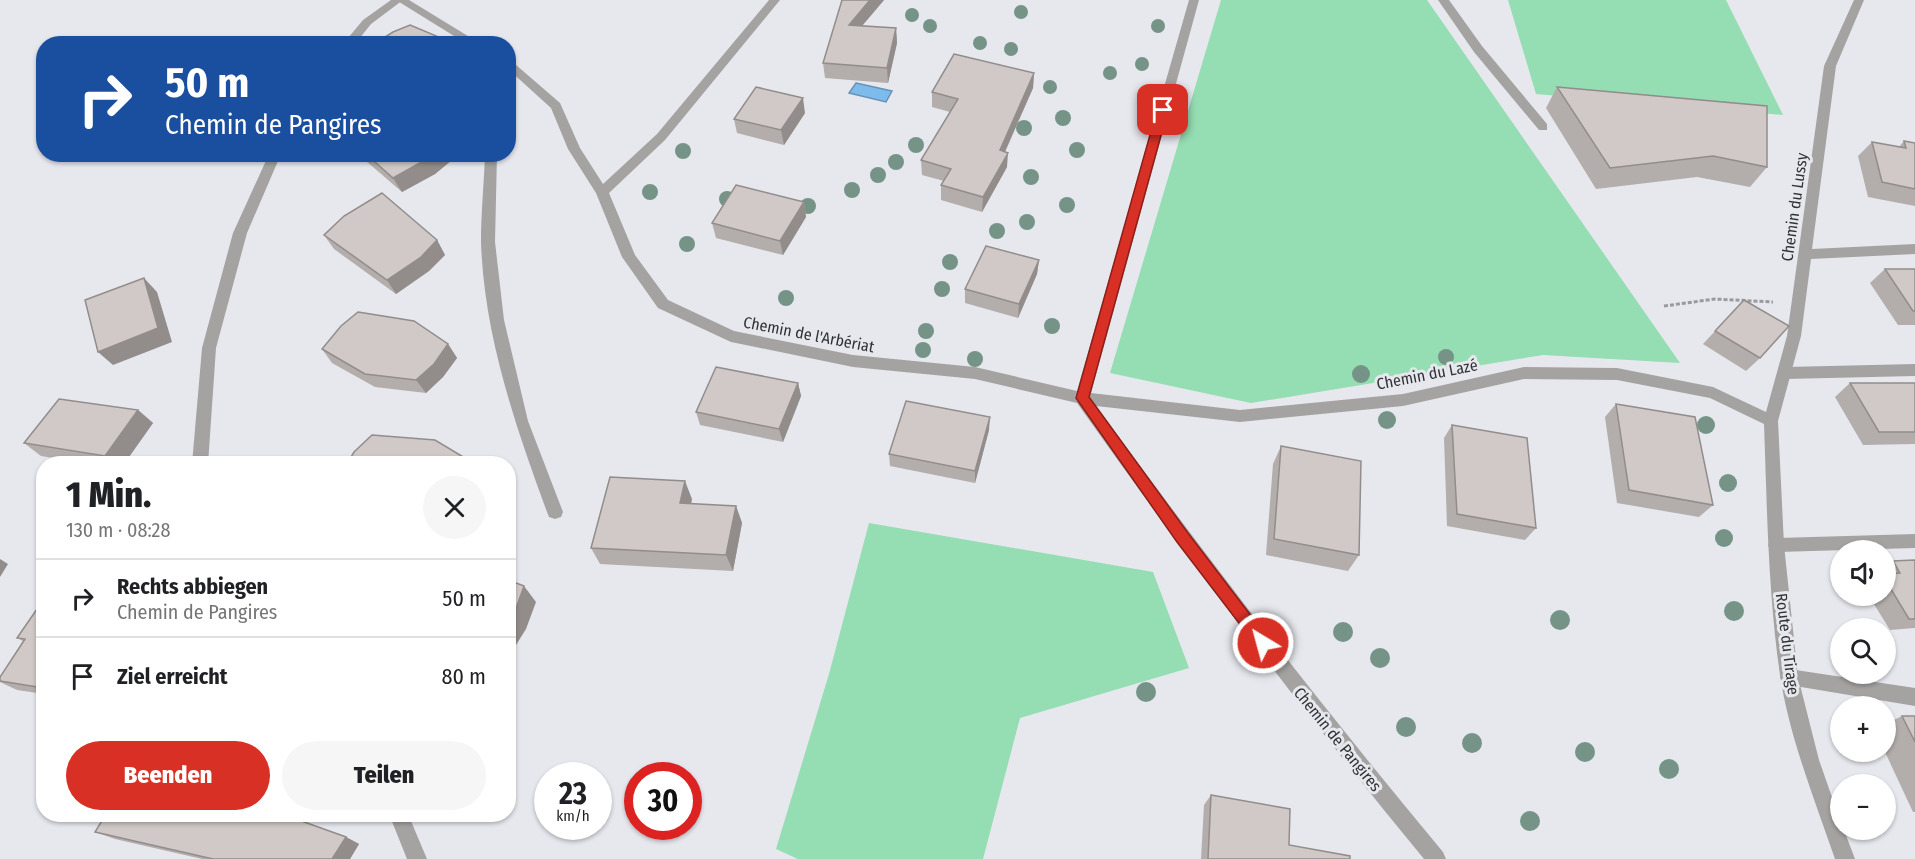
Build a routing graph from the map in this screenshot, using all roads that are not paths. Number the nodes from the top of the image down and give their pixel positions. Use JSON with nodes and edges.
{"nodes":[{"id":1,"x":399,"y":0,"type":"edge"},
{"id":2,"x":775,"y":0,"type":"edge"},
{"id":3,"x":1194,"y":0,"type":"edge"},
{"id":4,"x":1443,"y":0,"type":"edge"},
{"id":5,"x":1859,"y":0,"type":"edge"},
{"id":6,"x":355,"y":36,"type":"edge"},
{"id":7,"x":462,"y":36,"type":"edge"},
{"id":8,"x":516,"y":69,"type":"edge"},
{"id":9,"x":1543,"y":127,"type":"dead end"},
{"id":10,"x":271,"y":162,"type":"edge"},
{"id":11,"x":491,"y":162,"type":"edge"},
{"id":12,"x":602,"y":192,"type":"junction"},
{"id":13,"x":1915,"y":249,"type":"edge"},
{"id":14,"x":1804,"y":254,"type":"junction"},
{"id":15,"x":1915,"y":370,"type":"edge"},
{"id":16,"x":1786,"y":373,"type":"junction"},
{"id":17,"x":1082,"y":398,"type":"junction"},
{"id":18,"x":1771,"y":421,"type":"junction"},
{"id":19,"x":201,"y":456,"type":"edge"},
{"id":20,"x":555,"y":512,"type":"dead end"},
{"id":21,"x":1915,"y":541,"type":"edge"},
{"id":22,"x":1776,"y":545,"type":"junction"},
{"id":23,"x":1789,"y":677,"type":"junction"},
{"id":24,"x":1915,"y":697,"type":"edge"},
{"id":25,"x":401,"y":822,"type":"edge"},
{"id":26,"x":417,"y":859,"type":"edge"},
{"id":27,"x":1436,"y":859,"type":"edge"},
{"id":28,"x":1845,"y":859,"type":"edge"}],
"edges":[{"from":1,"to":6,"type":"street"},
{"from":1,"to":7,"type":"street"},
{"from":2,"to":12,"type":"street"},
{"from":3,"to":17,"type":"street"},
{"from":4,"to":9,"type":"street"},
{"from":5,"to":14,"type":"street","name":"Chemin du Lussy"},
{"from":8,"to":12,"type":"street","name":"Chemin de l'Arbériat"},
{"from":10,"to":19,"type":"street"},
{"from":11,"to":20,"type":"street"},
{"from":12,"to":17,"type":"street","name":"Chemin de l'Arbériat"},
{"from":13,"to":14,"type":"street"},
{"from":14,"to":16,"type":"street","name":"Chemin du Lussy"},
{"from":15,"to":16,"type":"street"},
{"from":16,"to":18,"type":"street","name":"Chemin du Lussy"},
{"from":17,"to":18,"type":"street","name":"Chemin du Lazé"},
{"from":17,"to":27,"type":"street","name":"Chemin de Pangires"},
{"from":18,"to":22,"type":"street","name":"Route du Tirage"},
{"from":21,"to":22,"type":"street"},
{"from":22,"to":23,"type":"street","name":"Route du Tirage"},
{"from":23,"to":24,"type":"street"},
{"from":23,"to":28,"type":"street","name":"Route du Tirage"},
{"from":25,"to":26,"type":"street"}]}
